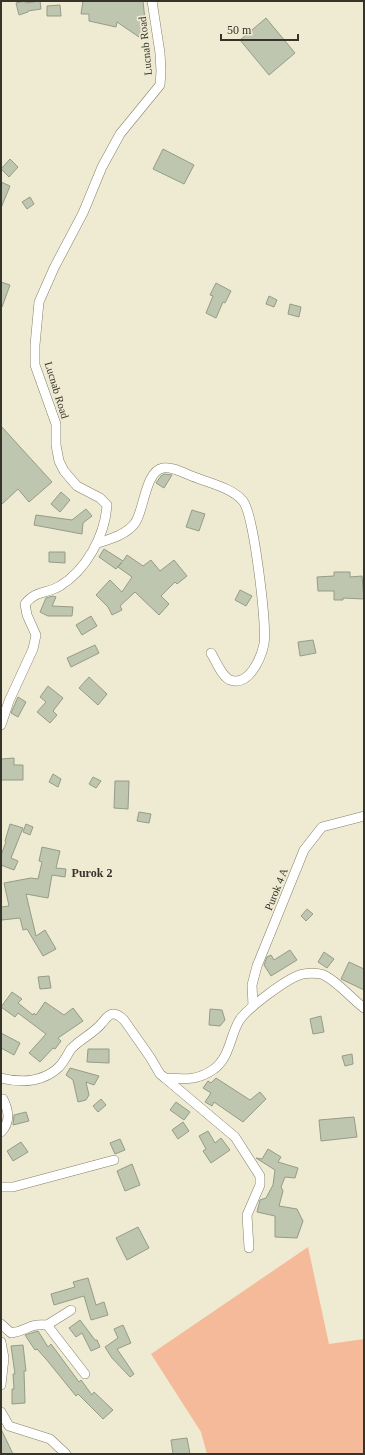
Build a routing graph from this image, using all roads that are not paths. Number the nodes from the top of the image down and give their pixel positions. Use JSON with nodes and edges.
{"nodes":[{"id":1,"x":152,"y":1,"type":"edge"},
{"id":2,"x":98,"y":543,"type":"junction"},
{"id":3,"x":211,"y":654,"type":"dead end"},
{"id":4,"x":1,"y":725,"type":"edge"},
{"id":5,"x":364,"y":816,"type":"edge"},
{"id":6,"x":253,"y":1006,"type":"junction"},
{"id":7,"x":364,"y":1008,"type":"edge"},
{"id":8,"x":1,"y":1078,"type":"edge"},
{"id":9,"x":165,"y":1078,"type":"junction"},
{"id":10,"x":1,"y":1099,"type":"edge"},
{"id":11,"x":1,"y":1132,"type":"edge"},
{"id":12,"x":114,"y":1160,"type":"dead end"},
{"id":13,"x":1,"y":1187,"type":"edge"},
{"id":14,"x":249,"y":1248,"type":"dead end"},
{"id":15,"x":71,"y":1310,"type":"dead end"},
{"id":16,"x":1,"y":1324,"type":"edge"},
{"id":17,"x":47,"y":1325,"type":"junction"},
{"id":18,"x":1,"y":1342,"type":"edge"},
{"id":19,"x":85,"y":1374,"type":"dead end"},
{"id":20,"x":1,"y":1386,"type":"edge"},
{"id":21,"x":1,"y":1412,"type":"edge"},
{"id":22,"x":66,"y":1454,"type":"edge"}],
"edges":[{"from":1,"to":2,"type":"street","name":"Lucnab Road"},
{"from":2,"to":3,"type":"street"},
{"from":2,"to":4,"type":"street","name":"Lucnab Road"},
{"from":5,"to":6,"type":"street","name":"Purok 4 A"},
{"from":6,"to":7,"type":"street"},
{"from":6,"to":9,"type":"street"},
{"from":8,"to":9,"type":"street"},
{"from":9,"to":14,"type":"street"},
{"from":10,"to":11,"type":"street"},
{"from":12,"to":13,"type":"street"},
{"from":15,"to":17,"type":"street"},
{"from":16,"to":17,"type":"street"},
{"from":17,"to":19,"type":"street"},
{"from":18,"to":20,"type":"street"},
{"from":21,"to":22,"type":"street"}]}
